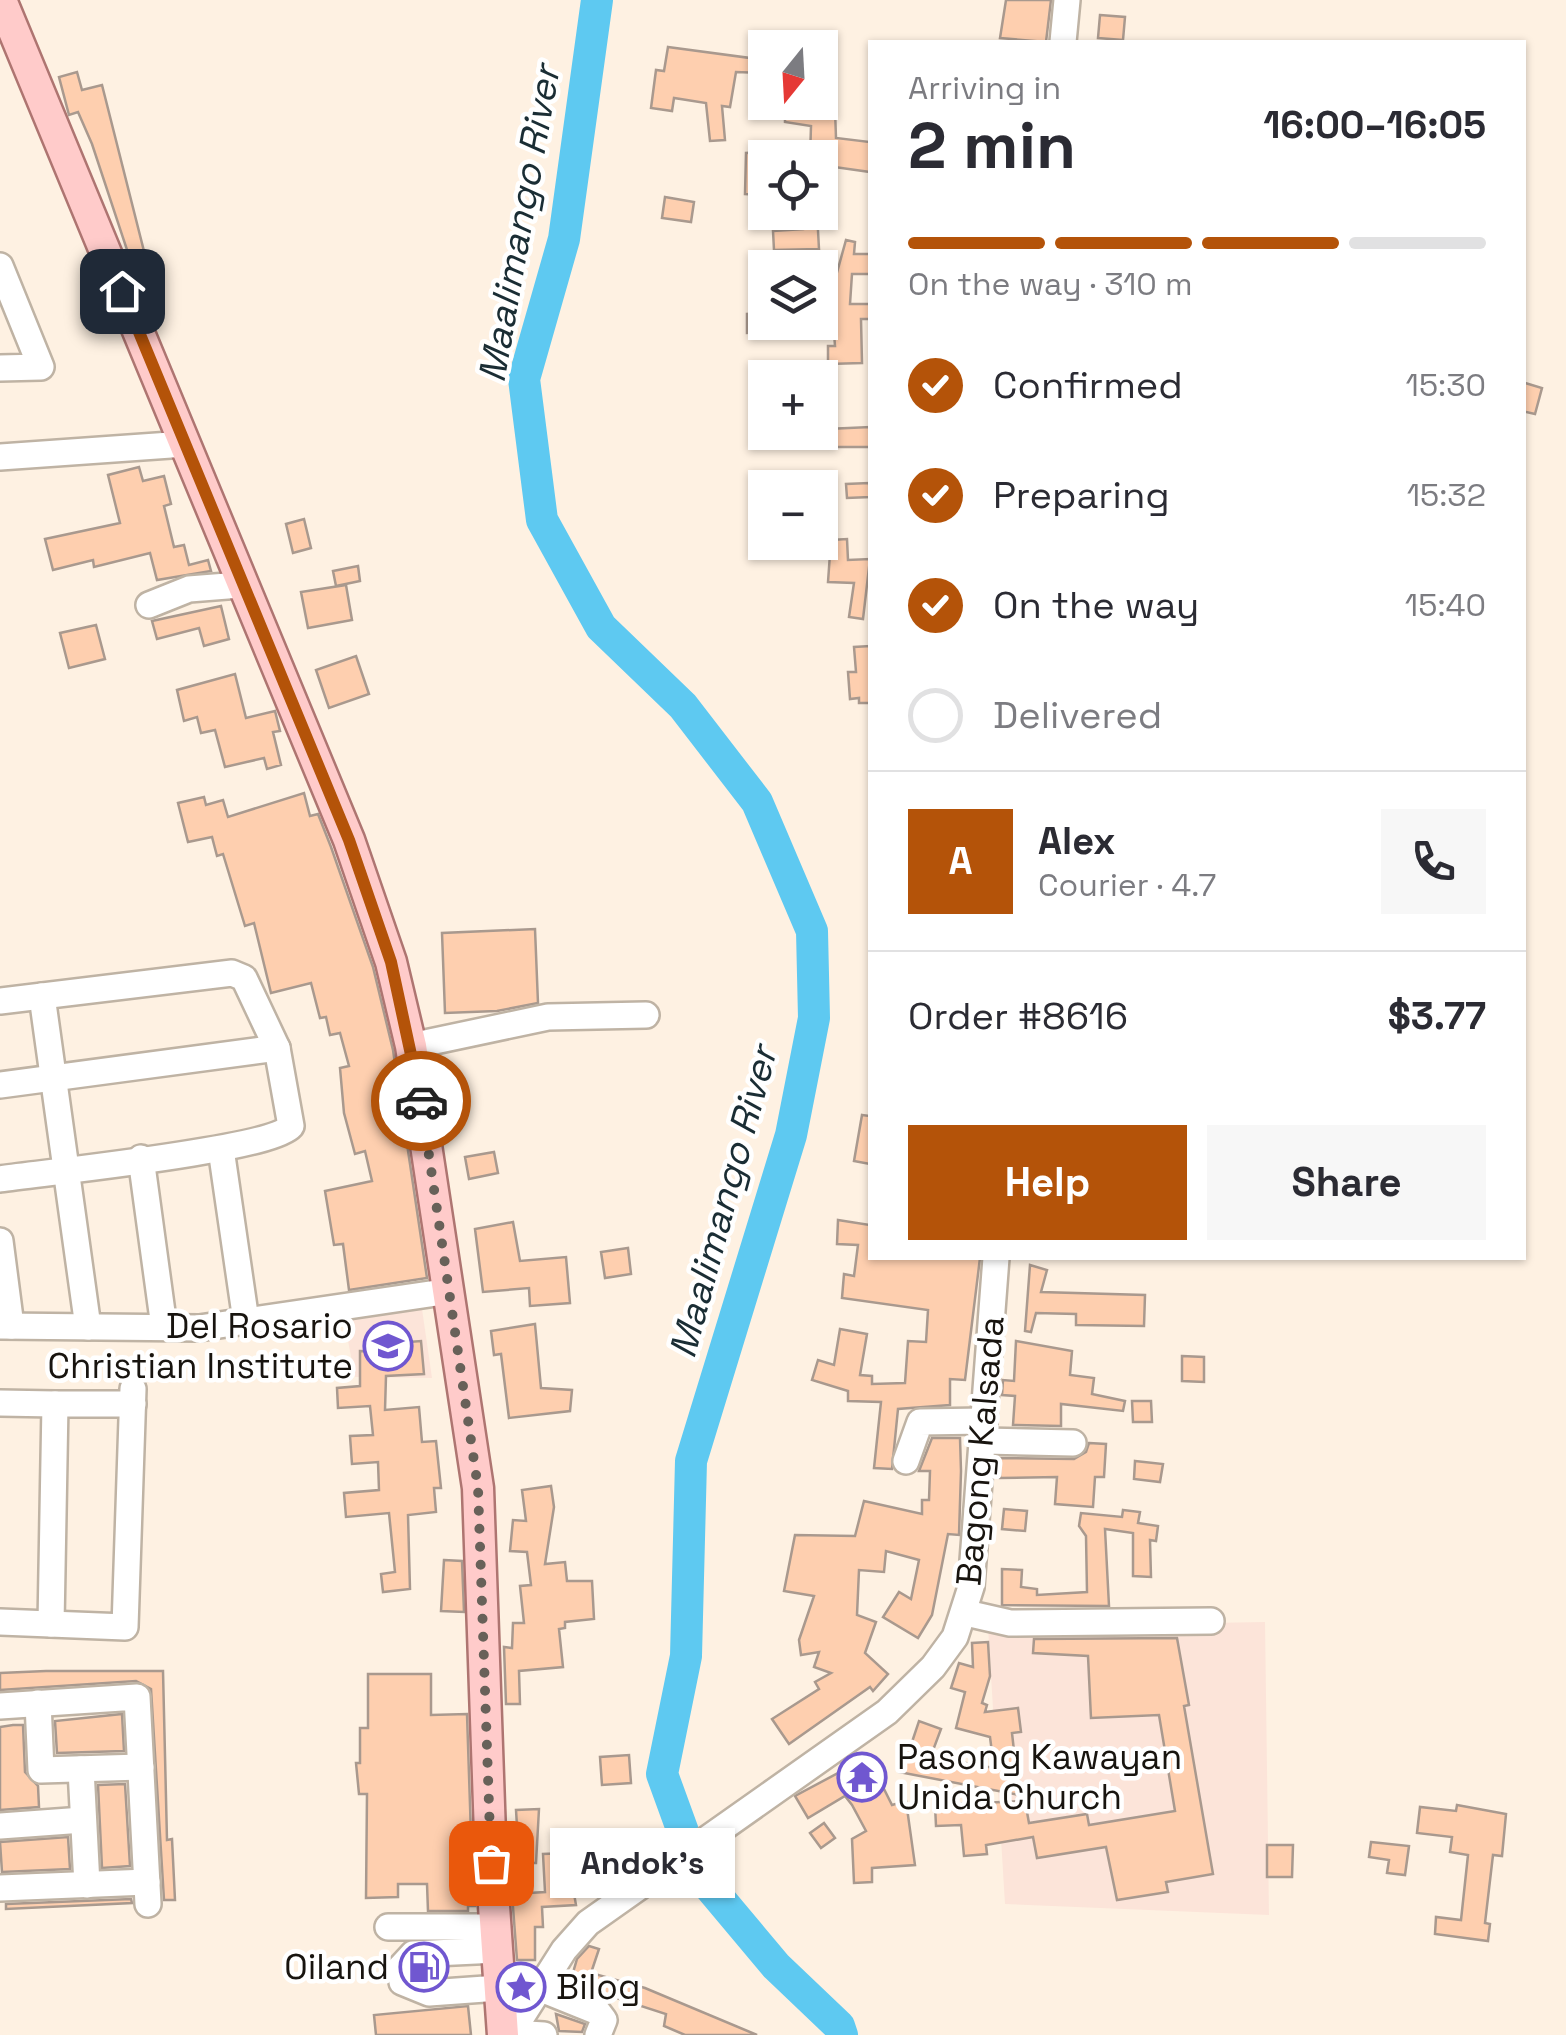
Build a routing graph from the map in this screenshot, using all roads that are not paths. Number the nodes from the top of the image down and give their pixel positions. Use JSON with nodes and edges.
{"nodes":[{"id":1,"x":1,"y":0,"type":"edge"},
{"id":2,"x":1067,"y":0,"type":"edge"},
{"id":3,"x":1064,"y":40,"type":"edge"},
{"id":4,"x":0,"y":266,"type":"edge"},
{"id":5,"x":0,"y":368,"type":"edge"},
{"id":6,"x":185,"y":444,"type":"junction"},
{"id":7,"x":0,"y":457,"type":"edge"},
{"id":8,"x":240,"y":584,"type":"junction"},
{"id":9,"x":149,"y":606,"type":"dead end"},
{"id":10,"x":42,"y":996,"type":"junction"},
{"id":11,"x":0,"y":1001,"type":"edge"},
{"id":12,"x":646,"y":1014,"type":"dead end"},
{"id":13,"x":411,"y":1046,"type":"junction"},
{"id":14,"x":277,"y":1048,"type":"junction"},
{"id":15,"x":54,"y":1078,"type":"junction"},
{"id":16,"x":0,"y":1085,"type":"edge"},
{"id":17,"x":221,"y":1149,"type":"junction"},
{"id":18,"x":141,"y":1158,"type":"junction"},
{"id":19,"x":70,"y":1169,"type":"junction"},
{"id":20,"x":0,"y":1179,"type":"edge"},
{"id":21,"x":0,"y":1241,"type":"edge"},
{"id":22,"x":996,"y":1260,"type":"edge"},
{"id":23,"x":450,"y":1291,"type":"junction"},
{"id":24,"x":246,"y":1321,"type":"junction"},
{"id":25,"x":5,"y":1326,"type":"edge"},
{"id":26,"x":88,"y":1326,"type":"junction"},
{"id":27,"x":164,"y":1327,"type":"junction"},
{"id":28,"x":0,"y":1403,"type":"edge"},
{"id":29,"x":55,"y":1404,"type":"junction"},
{"id":30,"x":984,"y":1431,"type":"junction"},
{"id":31,"x":1074,"y":1443,"type":"dead end"},
{"id":32,"x":906,"y":1461,"type":"dead end"},
{"id":33,"x":966,"y":1612,"type":"junction"},
{"id":34,"x":1211,"y":1620,"type":"dead end"},
{"id":35,"x":0,"y":1622,"type":"edge"},
{"id":36,"x":51,"y":1624,"type":"junction"},
{"id":37,"x":38,"y":1704,"type":"junction"},
{"id":38,"x":0,"y":1706,"type":"edge"},
{"id":39,"x":141,"y":1767,"type":"junction"},
{"id":40,"x":81,"y":1769,"type":"junction"},
{"id":41,"x":83,"y":1820,"type":"junction"},
{"id":42,"x":0,"y":1826,"type":"edge"},
{"id":43,"x":87,"y":1885,"type":"junction"},
{"id":44,"x":0,"y":1888,"type":"edge"},
{"id":45,"x":388,"y":1927,"type":"dead end"},
{"id":46,"x":496,"y":1939,"type":"junction"},
{"id":47,"x":500,"y":1988,"type":"junction"},
{"id":48,"x":542,"y":1989,"type":"junction"},
{"id":49,"x":508,"y":2034,"type":"edge"},
{"id":50,"x":544,"y":2035,"type":"edge"},
{"id":51,"x":598,"y":2035,"type":"edge"}],
"edges":[{"from":1,"to":6,"type":"main road"},
{"from":2,"to":3,"type":"street"},
{"from":4,"to":5,"type":"street"},
{"from":6,"to":7,"type":"street"},
{"from":6,"to":8,"type":"main road"},
{"from":8,"to":9,"type":"street"},
{"from":8,"to":13,"type":"main road"},
{"from":10,"to":11,"type":"street"},
{"from":10,"to":14,"type":"street"},
{"from":10,"to":15,"type":"street"},
{"from":12,"to":13,"type":"street"},
{"from":13,"to":23,"type":"main road"},
{"from":14,"to":15,"type":"street"},
{"from":14,"to":17,"type":"street"},
{"from":15,"to":16,"type":"street"},
{"from":15,"to":19,"type":"street"},
{"from":17,"to":18,"type":"street"},
{"from":17,"to":24,"type":"street"},
{"from":18,"to":19,"type":"street"},
{"from":18,"to":27,"type":"street"},
{"from":19,"to":20,"type":"street"},
{"from":19,"to":26,"type":"street"},
{"from":21,"to":25,"type":"street"},
{"from":22,"to":30,"type":"street","name":"Bagong Kalsada"},
{"from":23,"to":24,"type":"street"},
{"from":23,"to":46,"type":"main road"},
{"from":24,"to":27,"type":"street"},
{"from":25,"to":26,"type":"street"},
{"from":26,"to":27,"type":"street"},
{"from":28,"to":29,"type":"street"},
{"from":29,"to":36,"type":"street"},
{"from":29,"to":36,"type":"street"},
{"from":30,"to":31,"type":"street"},
{"from":30,"to":32,"type":"street"},
{"from":30,"to":33,"type":"street","name":"Bagong Kalsada"},
{"from":33,"to":34,"type":"street"},
{"from":33,"to":48,"type":"street","name":"Bagong Kalsada"},
{"from":35,"to":36,"type":"street"},
{"from":37,"to":38,"type":"street"},
{"from":37,"to":39,"type":"street"},
{"from":37,"to":40,"type":"street"},
{"from":39,"to":40,"type":"street"},
{"from":39,"to":43,"type":"street"},
{"from":40,"to":41,"type":"street"},
{"from":41,"to":42,"type":"street"},
{"from":41,"to":43,"type":"street"},
{"from":43,"to":44,"type":"street"},
{"from":45,"to":46,"type":"street"},
{"from":46,"to":47,"type":"main road"},
{"from":46,"to":47,"type":"street"},
{"from":47,"to":49,"type":"main road"},
{"from":48,"to":49,"type":"street","name":"Bagong Kalsada"},
{"from":48,"to":51,"type":"street"},
{"from":49,"to":50,"type":"street"}]}
